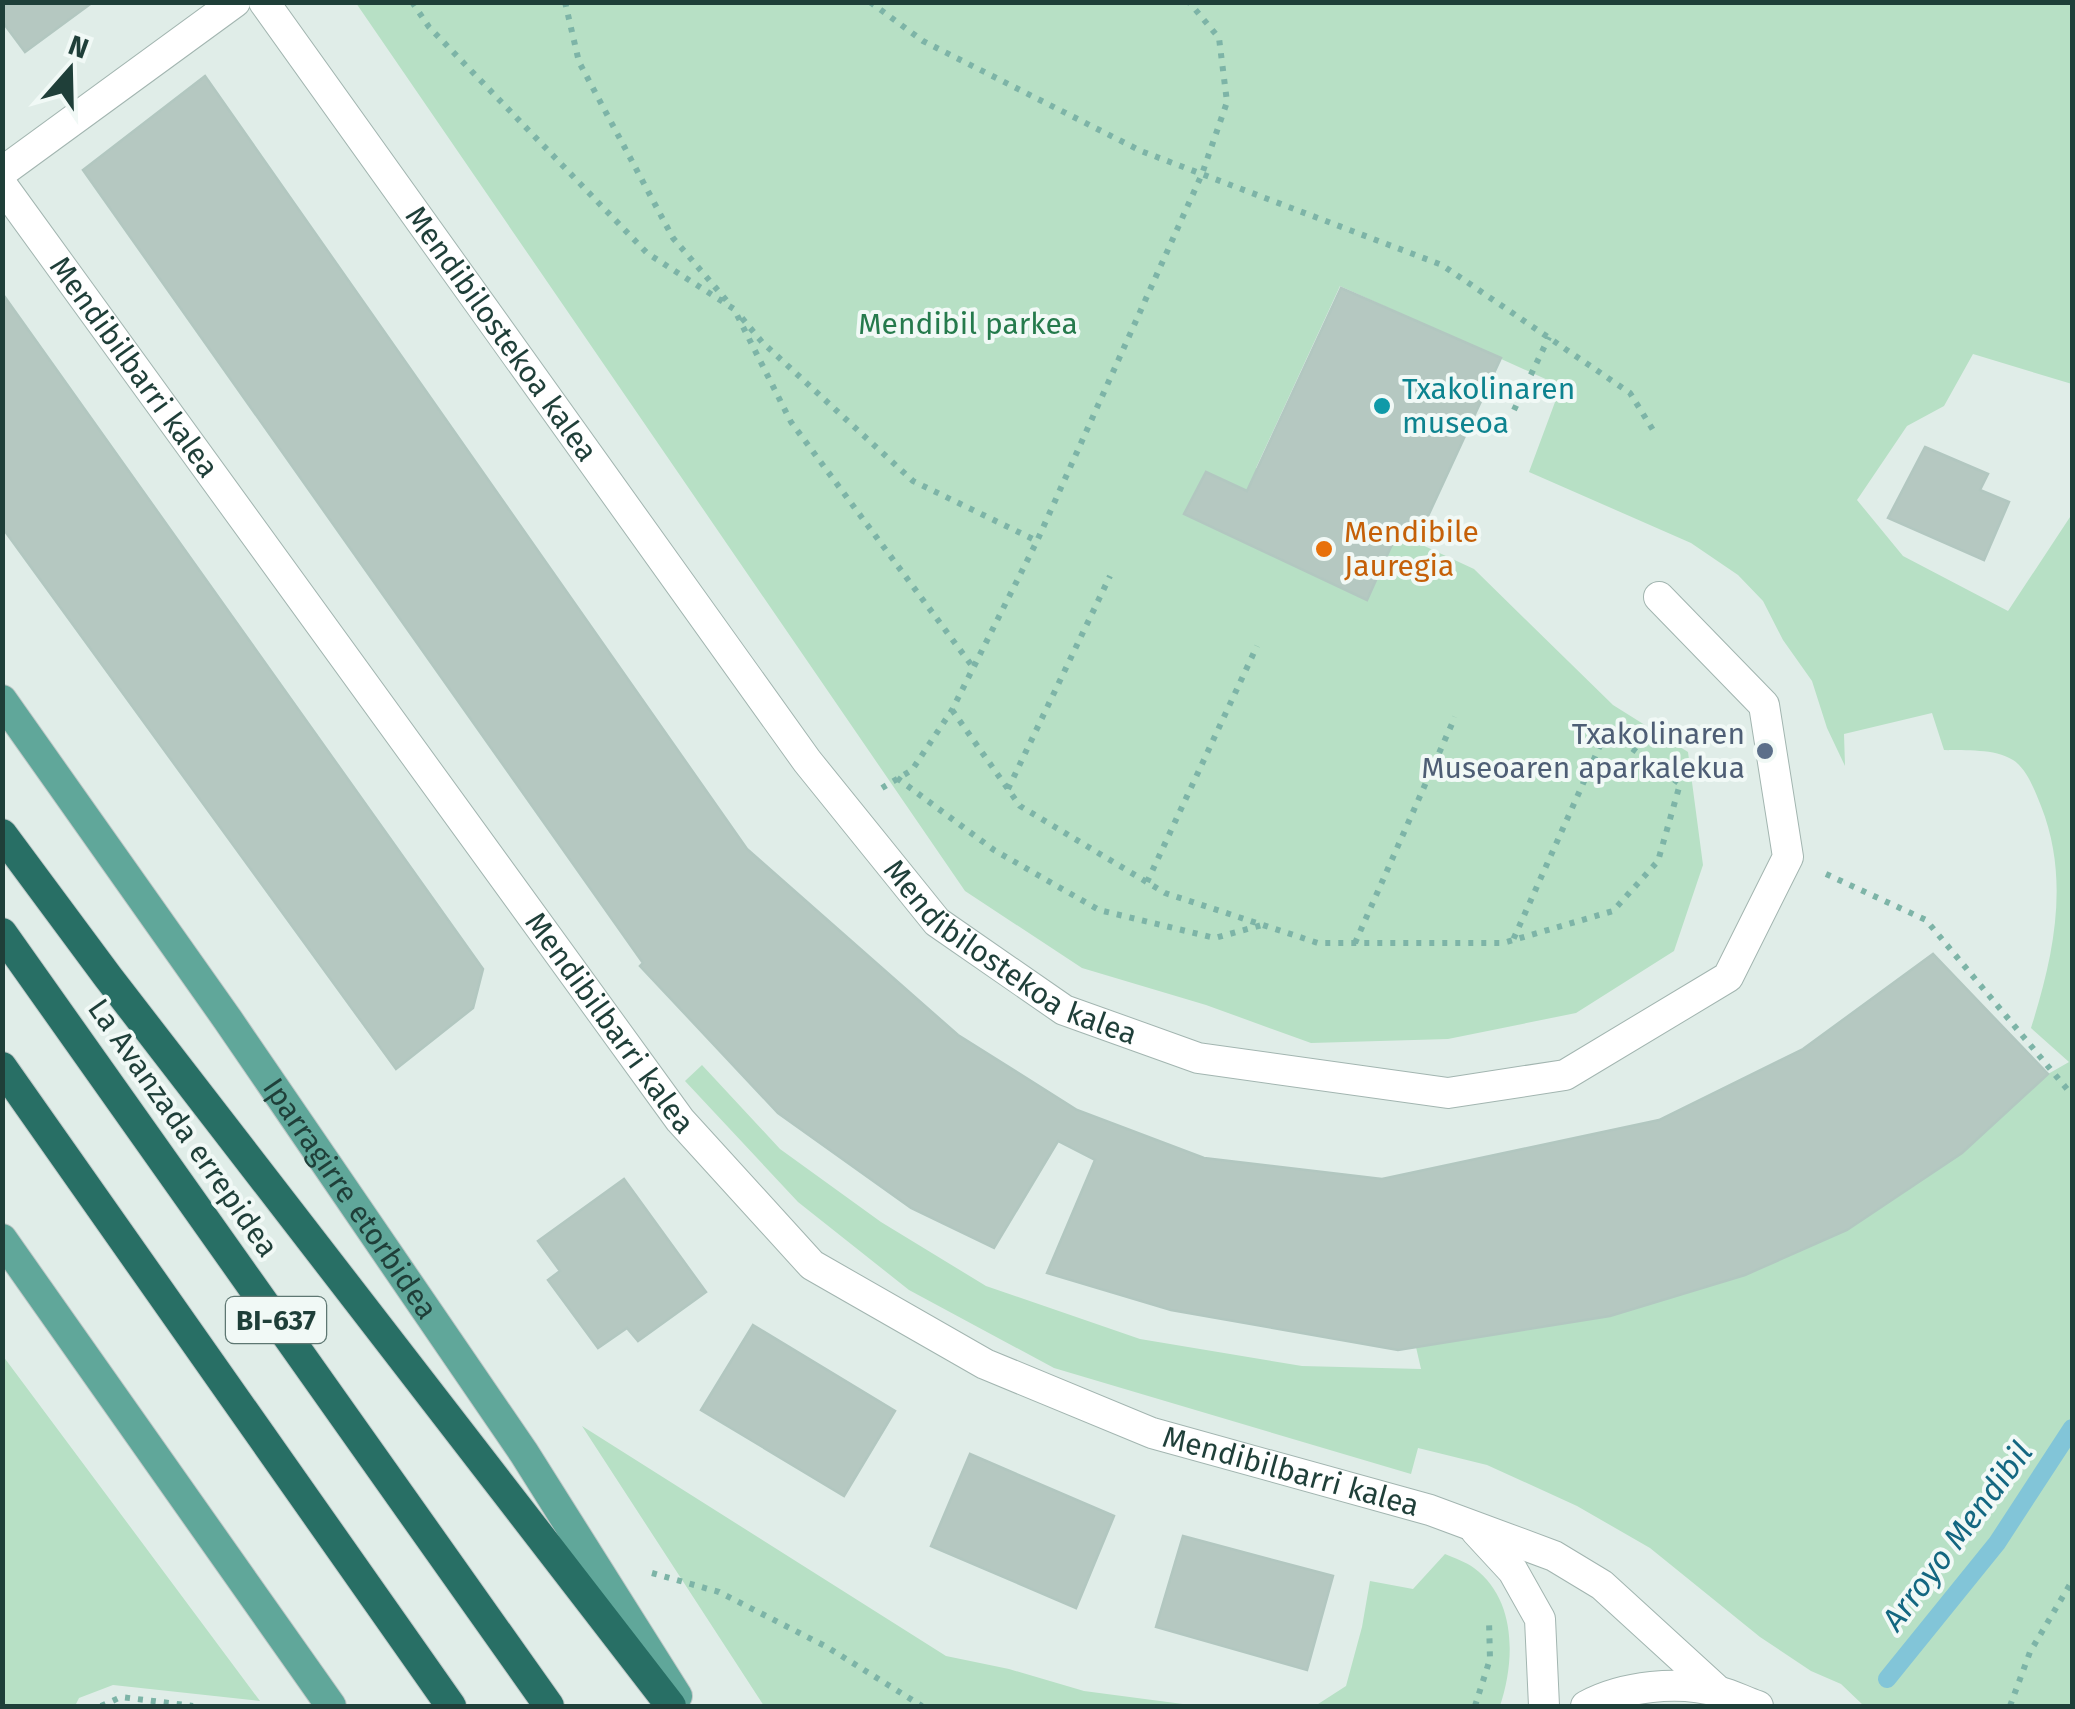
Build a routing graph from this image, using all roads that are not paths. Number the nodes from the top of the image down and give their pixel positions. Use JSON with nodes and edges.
{"nodes":[{"id":1,"x":234,"y":2,"type":"edge"},
{"id":2,"x":264,"y":2,"type":"edge"},
{"id":3,"x":2,"y":172,"type":"edge"},
{"id":4,"x":2,"y":185,"type":"edge"},
{"id":5,"x":1660,"y":598,"type":"dead end"},
{"id":6,"x":2,"y":700,"type":"edge"},
{"id":7,"x":2,"y":834,"type":"edge"},
{"id":8,"x":2,"y":933,"type":"edge"},
{"id":9,"x":2,"y":1067,"type":"edge"},
{"id":10,"x":2,"y":1239,"type":"edge"},
{"id":11,"x":1474,"y":1528,"type":"junction"},
{"id":12,"x":1718,"y":1691,"type":"junction"},
{"id":13,"x":331,"y":1706,"type":"edge"},
{"id":14,"x":450,"y":1706,"type":"edge"},
{"id":15,"x":549,"y":1706,"type":"edge"},
{"id":16,"x":670,"y":1706,"type":"edge"},
{"id":17,"x":684,"y":1706,"type":"edge"},
{"id":18,"x":1544,"y":1706,"type":"edge"},
{"id":19,"x":1586,"y":1706,"type":"edge"},
{"id":20,"x":1758,"y":1706,"type":"edge"}],
"edges":[{"from":1,"to":3,"type":"street"},
{"from":2,"to":5,"type":"street","name":"Mendibilostekoa kalea"},
{"from":4,"to":11,"type":"street","name":"Mendibilbarri kalea"},
{"from":6,"to":17,"type":"main road","name":"Iparragirre etorbidea"},
{"from":7,"to":16,"type":"highway"},
{"from":8,"to":15,"type":"highway","name":"La Avanzada errepidea","number":"BI-637"},
{"from":9,"to":14,"type":"highway","number":"BI-637"},
{"from":10,"to":13,"type":"main road"},
{"from":11,"to":12,"type":"street","name":"Mendibilbarri kalea"},
{"from":11,"to":18,"type":"street","name":"Mendibilbarri kalea"},
{"from":12,"to":19,"type":"street"},
{"from":12,"to":20,"type":"street"}]}
